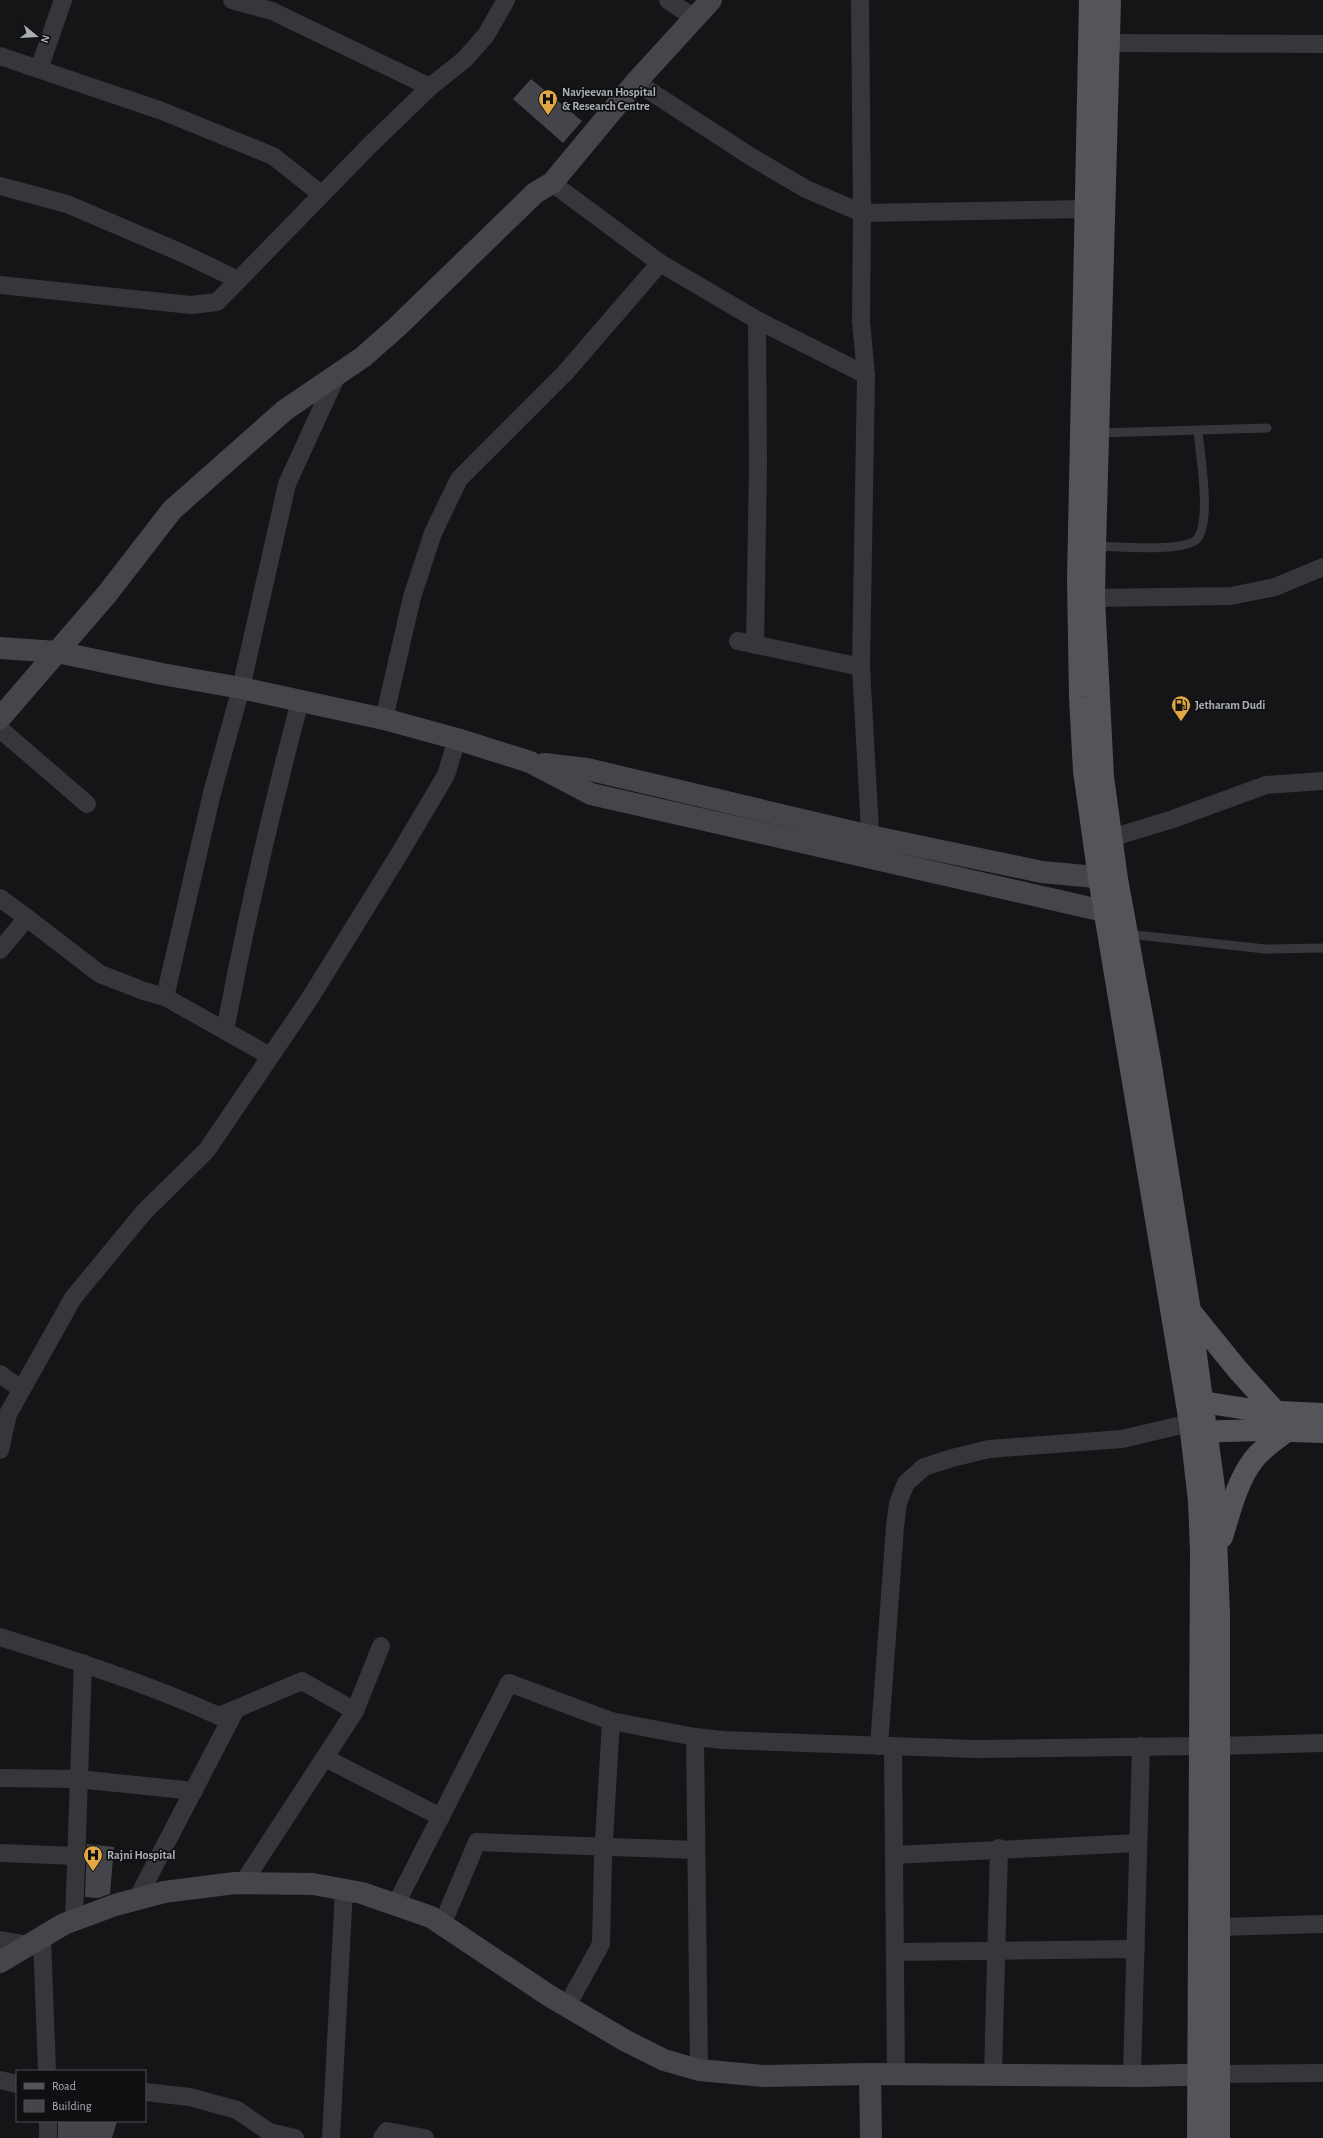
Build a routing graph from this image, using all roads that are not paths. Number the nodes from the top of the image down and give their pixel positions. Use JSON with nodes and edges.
{"nodes":[{"id":1,"x":63,"y":0,"type":"edge"},
{"id":2,"x":232,"y":0,"type":"edge"},
{"id":3,"x":506,"y":0,"type":"edge"},
{"id":4,"x":668,"y":0,"type":"edge"},
{"id":5,"x":711,"y":0,"type":"edge"},
{"id":6,"x":860,"y":0,"type":"edge"},
{"id":7,"x":1090,"y":0,"type":"edge"},
{"id":8,"x":1110,"y":0,"type":"edge"},
{"id":9,"x":273,"y":6,"type":"edge"},
{"id":10,"x":694,"y":18,"type":"junction"},
{"id":11,"x":1099,"y":43,"type":"junction"},
{"id":12,"x":1323,"y":44,"type":"edge"},
{"id":13,"x":0,"y":56,"type":"edge"},
{"id":14,"x":39,"y":69,"type":"junction"},
{"id":15,"x":636,"y":82,"type":"junction"},
{"id":16,"x":430,"y":87,"type":"junction"},
{"id":17,"x":552,"y":183,"type":"junction"},
{"id":18,"x":0,"y":186,"type":"edge"},
{"id":19,"x":321,"y":194,"type":"junction"},
{"id":20,"x":1087,"y":209,"type":"junction"},
{"id":21,"x":862,"y":213,"type":"junction"},
{"id":22,"x":660,"y":263,"type":"junction"},
{"id":23,"x":238,"y":280,"type":"junction"},
{"id":24,"x":0,"y":285,"type":"edge"},
{"id":25,"x":757,"y":320,"type":"junction"},
{"id":26,"x":337,"y":375,"type":"junction"},
{"id":27,"x":866,"y":375,"type":"junction"},
{"id":28,"x":1267,"y":428,"type":"dead end"},
{"id":29,"x":1198,"y":431,"type":"junction"},
{"id":30,"x":1099,"y":433,"type":"junction"},
{"id":31,"x":1095,"y":546,"type":"junction"},
{"id":32,"x":1323,"y":567,"type":"edge"},
{"id":33,"x":1094,"y":598,"type":"junction"},
{"id":34,"x":0,"y":648,"type":"edge"},
{"id":35,"x":56,"y":652,"type":"junction"},
{"id":36,"x":861,"y":667,"type":"junction"},
{"id":37,"x":241,"y":688,"type":"junction"},
{"id":38,"x":300,"y":701,"type":"junction"},
{"id":39,"x":0,"y":718,"type":"edge"},
{"id":40,"x":384,"y":720,"type":"junction"},
{"id":41,"x":0,"y":729,"type":"edge"},
{"id":42,"x":457,"y":739,"type":"junction"},
{"id":43,"x":530,"y":762,"type":"junction"},
{"id":44,"x":1323,"y":781,"type":"edge"},
{"id":45,"x":87,"y":804,"type":"dead end"},
{"id":46,"x":870,"y":836,"type":"junction"},
{"id":47,"x":1111,"y":838,"type":"junction"},
{"id":48,"x":872,"y":858,"type":"junction"},
{"id":49,"x":1108,"y":879,"type":"junction"},
{"id":50,"x":0,"y":898,"type":"edge"},
{"id":51,"x":27,"y":918,"type":"junction"},
{"id":52,"x":1118,"y":920,"type":"junction"},
{"id":53,"x":1323,"y":948,"type":"edge"},
{"id":54,"x":0,"y":950,"type":"edge"},
{"id":55,"x":165,"y":997,"type":"junction"},
{"id":56,"x":225,"y":1031,"type":"junction"},
{"id":57,"x":270,"y":1056,"type":"junction"},
{"id":58,"x":1190,"y":1311,"type":"junction"},
{"id":59,"x":0,"y":1374,"type":"edge"},
{"id":60,"x":21,"y":1389,"type":"junction"},
{"id":61,"x":1194,"y":1400,"type":"junction"},
{"id":62,"x":1276,"y":1412,"type":"junction"},
{"id":63,"x":4,"y":1413,"type":"edge"},
{"id":64,"x":1323,"y":1414,"type":"edge"},
{"id":65,"x":1196,"y":1429,"type":"junction"},
{"id":66,"x":1287,"y":1431,"type":"junction"},
{"id":67,"x":1323,"y":1432,"type":"edge"},
{"id":68,"x":0,"y":1450,"type":"edge"},
{"id":69,"x":1217,"y":1552,"type":"junction"},
{"id":70,"x":0,"y":1637,"type":"edge"},
{"id":71,"x":381,"y":1646,"type":"dead end"},
{"id":72,"x":83,"y":1663,"type":"junction"},
{"id":73,"x":236,"y":1709,"type":"junction"},
{"id":74,"x":355,"y":1711,"type":"junction"},
{"id":75,"x":611,"y":1721,"type":"junction"},
{"id":76,"x":695,"y":1737,"type":"junction"},
{"id":77,"x":1323,"y":1744,"type":"edge"},
{"id":78,"x":886,"y":1746,"type":"junction"},
{"id":79,"x":1141,"y":1746,"type":"junction"},
{"id":80,"x":1209,"y":1746,"type":"junction"},
{"id":81,"x":325,"y":1758,"type":"junction"},
{"id":82,"x":0,"y":1778,"type":"edge"},
{"id":83,"x":78,"y":1779,"type":"junction"},
{"id":84,"x":194,"y":1791,"type":"junction"},
{"id":85,"x":441,"y":1817,"type":"junction"},
{"id":86,"x":1138,"y":1843,"type":"junction"},
{"id":87,"x":604,"y":1848,"type":"junction"},
{"id":88,"x":999,"y":1848,"type":"junction"},
{"id":89,"x":696,"y":1850,"type":"junction"},
{"id":90,"x":0,"y":1853,"type":"edge"},
{"id":91,"x":894,"y":1855,"type":"junction"},
{"id":92,"x":76,"y":1856,"type":"junction"},
{"id":93,"x":243,"y":1883,"type":"junction"},
{"id":94,"x":344,"y":1890,"type":"junction"},
{"id":95,"x":137,"y":1899,"type":"junction"},
{"id":96,"x":396,"y":1904,"type":"junction"},
{"id":97,"x":74,"y":1921,"type":"junction"},
{"id":98,"x":1323,"y":1924,"type":"edge"},
{"id":99,"x":442,"y":1925,"type":"junction"},
{"id":100,"x":1218,"y":1927,"type":"junction"},
{"id":101,"x":0,"y":1940,"type":"edge"},
{"id":102,"x":36,"y":1941,"type":"junction"},
{"id":103,"x":1136,"y":1949,"type":"junction"},
{"id":104,"x":997,"y":1950,"type":"junction"},
{"id":105,"x":895,"y":1952,"type":"junction"},
{"id":106,"x":0,"y":1962,"type":"edge"},
{"id":107,"x":567,"y":2006,"type":"junction"},
{"id":108,"x":47,"y":2070,"type":"edge"},
{"id":109,"x":699,"y":2070,"type":"junction"},
{"id":110,"x":1323,"y":2073,"type":"edge"},
{"id":111,"x":870,"y":2074,"type":"junction"},
{"id":112,"x":993,"y":2074,"type":"junction"},
{"id":113,"x":1207,"y":2074,"type":"junction"},
{"id":114,"x":896,"y":2075,"type":"junction"},
{"id":115,"x":1132,"y":2075,"type":"junction"},
{"id":116,"x":0,"y":2080,"type":"edge"},
{"id":117,"x":16,"y":2084,"type":"edge"},
{"id":118,"x":146,"y":2092,"type":"edge"},
{"id":119,"x":48,"y":2122,"type":"edge"},
{"id":120,"x":269,"y":2135,"type":"edge"},
{"id":121,"x":48,"y":2138,"type":"edge"},
{"id":122,"x":295,"y":2138,"type":"edge"},
{"id":123,"x":331,"y":2138,"type":"edge"},
{"id":124,"x":382,"y":2138,"type":"edge"},
{"id":125,"x":426,"y":2138,"type":"edge"},
{"id":126,"x":871,"y":2138,"type":"edge"},
{"id":127,"x":1198,"y":2138,"type":"edge"},
{"id":128,"x":1218,"y":2138,"type":"edge"}],
"edges":[{"from":1,"to":14,"type":"street"},
{"from":2,"to":9,"type":"street"},
{"from":3,"to":16,"type":"street"},
{"from":4,"to":10,"type":"street"},
{"from":5,"to":10,"type":"street"},
{"from":6,"to":21,"type":"street"},
{"from":7,"to":11,"type":"main road"},
{"from":8,"to":11,"type":"main road"},
{"from":9,"to":16,"type":"street"},
{"from":10,"to":15,"type":"street"},
{"from":11,"to":12,"type":"street"},
{"from":11,"to":20,"type":"main road"},
{"from":11,"to":30,"type":"main road"},
{"from":13,"to":14,"type":"street"},
{"from":14,"to":19,"type":"street"},
{"from":15,"to":17,"type":"street"},
{"from":15,"to":21,"type":"street"},
{"from":16,"to":19,"type":"street"},
{"from":17,"to":22,"type":"street"},
{"from":17,"to":26,"type":"street"},
{"from":18,"to":23,"type":"street"},
{"from":19,"to":23,"type":"street"},
{"from":20,"to":21,"type":"street"},
{"from":20,"to":49,"type":"main road"},
{"from":21,"to":27,"type":"street"},
{"from":22,"to":25,"type":"street"},
{"from":22,"to":40,"type":"street"},
{"from":23,"to":24,"type":"street"},
{"from":25,"to":27,"type":"street"},
{"from":25,"to":36,"type":"street"},
{"from":26,"to":35,"type":"street"},
{"from":26,"to":37,"type":"street"},
{"from":27,"to":36,"type":"street"},
{"from":28,"to":29,"type":"lane"},
{"from":29,"to":30,"type":"lane"},
{"from":29,"to":31,"type":"lane"},
{"from":30,"to":31,"type":"main road"},
{"from":31,"to":33,"type":"main road"},
{"from":32,"to":33,"type":"street"},
{"from":33,"to":47,"type":"main road"},
{"from":34,"to":35,"type":"street"},
{"from":35,"to":37,"type":"street"},
{"from":35,"to":39,"type":"street"},
{"from":36,"to":46,"type":"street"},
{"from":37,"to":38,"type":"street"},
{"from":37,"to":55,"type":"street"},
{"from":38,"to":40,"type":"street"},
{"from":38,"to":56,"type":"street"},
{"from":40,"to":42,"type":"street"},
{"from":41,"to":45,"type":"street"},
{"from":42,"to":43,"type":"street"},
{"from":42,"to":57,"type":"street"},
{"from":43,"to":46,"type":"street"},
{"from":43,"to":48,"type":"street"},
{"from":44,"to":47,"type":"street"},
{"from":46,"to":48,"type":"street"},
{"from":46,"to":49,"type":"street"},
{"from":47,"to":49,"type":"main road"},
{"from":48,"to":52,"type":"street"},
{"from":49,"to":52,"type":"main road"},
{"from":50,"to":51,"type":"street"},
{"from":51,"to":54,"type":"street"},
{"from":51,"to":55,"type":"street"},
{"from":52,"to":53,"type":"lane"},
{"from":52,"to":58,"type":"main road"},
{"from":52,"to":61,"type":"main road"},
{"from":55,"to":56,"type":"street"},
{"from":56,"to":57,"type":"street"},
{"from":57,"to":60,"type":"street"},
{"from":58,"to":61,"type":"main road"},
{"from":58,"to":62,"type":"main road"},
{"from":59,"to":60,"type":"street"},
{"from":60,"to":63,"type":"street"},
{"from":61,"to":62,"type":"main road"},
{"from":61,"to":65,"type":"main road"},
{"from":62,"to":64,"type":"main road"},
{"from":63,"to":68,"type":"street"},
{"from":65,"to":66,"type":"main road"},
{"from":65,"to":69,"type":"main road"},
{"from":65,"to":78,"type":"street"},
{"from":65,"to":80,"type":"main road"},
{"from":66,"to":67,"type":"main road"},
{"from":66,"to":69,"type":"main road"},
{"from":69,"to":80,"type":"main road"},
{"from":70,"to":72,"type":"street"},
{"from":71,"to":74,"type":"street"},
{"from":72,"to":73,"type":"street"},
{"from":72,"to":83,"type":"street"},
{"from":73,"to":74,"type":"street"},
{"from":73,"to":84,"type":"street"},
{"from":74,"to":81,"type":"street"},
{"from":75,"to":76,"type":"street"},
{"from":75,"to":85,"type":"street"},
{"from":75,"to":87,"type":"street"},
{"from":76,"to":78,"type":"street"},
{"from":76,"to":89,"type":"street"},
{"from":77,"to":80,"type":"street"},
{"from":78,"to":79,"type":"street"},
{"from":78,"to":91,"type":"street"},
{"from":79,"to":80,"type":"street"},
{"from":79,"to":86,"type":"street"},
{"from":80,"to":100,"type":"main road"},
{"from":80,"to":113,"type":"main road"},
{"from":81,"to":85,"type":"street"},
{"from":81,"to":93,"type":"street"},
{"from":82,"to":83,"type":"street"},
{"from":83,"to":84,"type":"street"},
{"from":83,"to":92,"type":"street"},
{"from":84,"to":95,"type":"street"},
{"from":85,"to":96,"type":"street"},
{"from":86,"to":88,"type":"street"},
{"from":86,"to":103,"type":"street"},
{"from":87,"to":89,"type":"street"},
{"from":87,"to":99,"type":"street"},
{"from":87,"to":107,"type":"street"},
{"from":88,"to":91,"type":"street"},
{"from":88,"to":104,"type":"street"},
{"from":89,"to":109,"type":"street"},
{"from":90,"to":92,"type":"street"},
{"from":91,"to":105,"type":"street"},
{"from":92,"to":97,"type":"street"},
{"from":93,"to":94,"type":"street"},
{"from":93,"to":95,"type":"street"},
{"from":94,"to":96,"type":"street"},
{"from":94,"to":123,"type":"street"},
{"from":95,"to":97,"type":"street"},
{"from":96,"to":99,"type":"street"},
{"from":97,"to":102,"type":"street"},
{"from":98,"to":100,"type":"street"},
{"from":99,"to":107,"type":"street"},
{"from":100,"to":113,"type":"main road"},
{"from":101,"to":102,"type":"street"},
{"from":102,"to":106,"type":"street"},
{"from":102,"to":108,"type":"street"},
{"from":103,"to":104,"type":"street"},
{"from":103,"to":115,"type":"street"},
{"from":104,"to":105,"type":"street"},
{"from":104,"to":112,"type":"street"},
{"from":105,"to":114,"type":"street"},
{"from":107,"to":109,"type":"street"},
{"from":109,"to":111,"type":"street"},
{"from":110,"to":113,"type":"street"},
{"from":111,"to":114,"type":"street"},
{"from":111,"to":126,"type":"street"},
{"from":112,"to":114,"type":"street"},
{"from":112,"to":115,"type":"street"},
{"from":113,"to":115,"type":"street"},
{"from":113,"to":127,"type":"main road"},
{"from":113,"to":128,"type":"main road"},
{"from":116,"to":117,"type":"street"},
{"from":118,"to":120,"type":"street"},
{"from":119,"to":121,"type":"street"},
{"from":120,"to":122,"type":"street"},
{"from":124,"to":125,"type":"street"}]}
